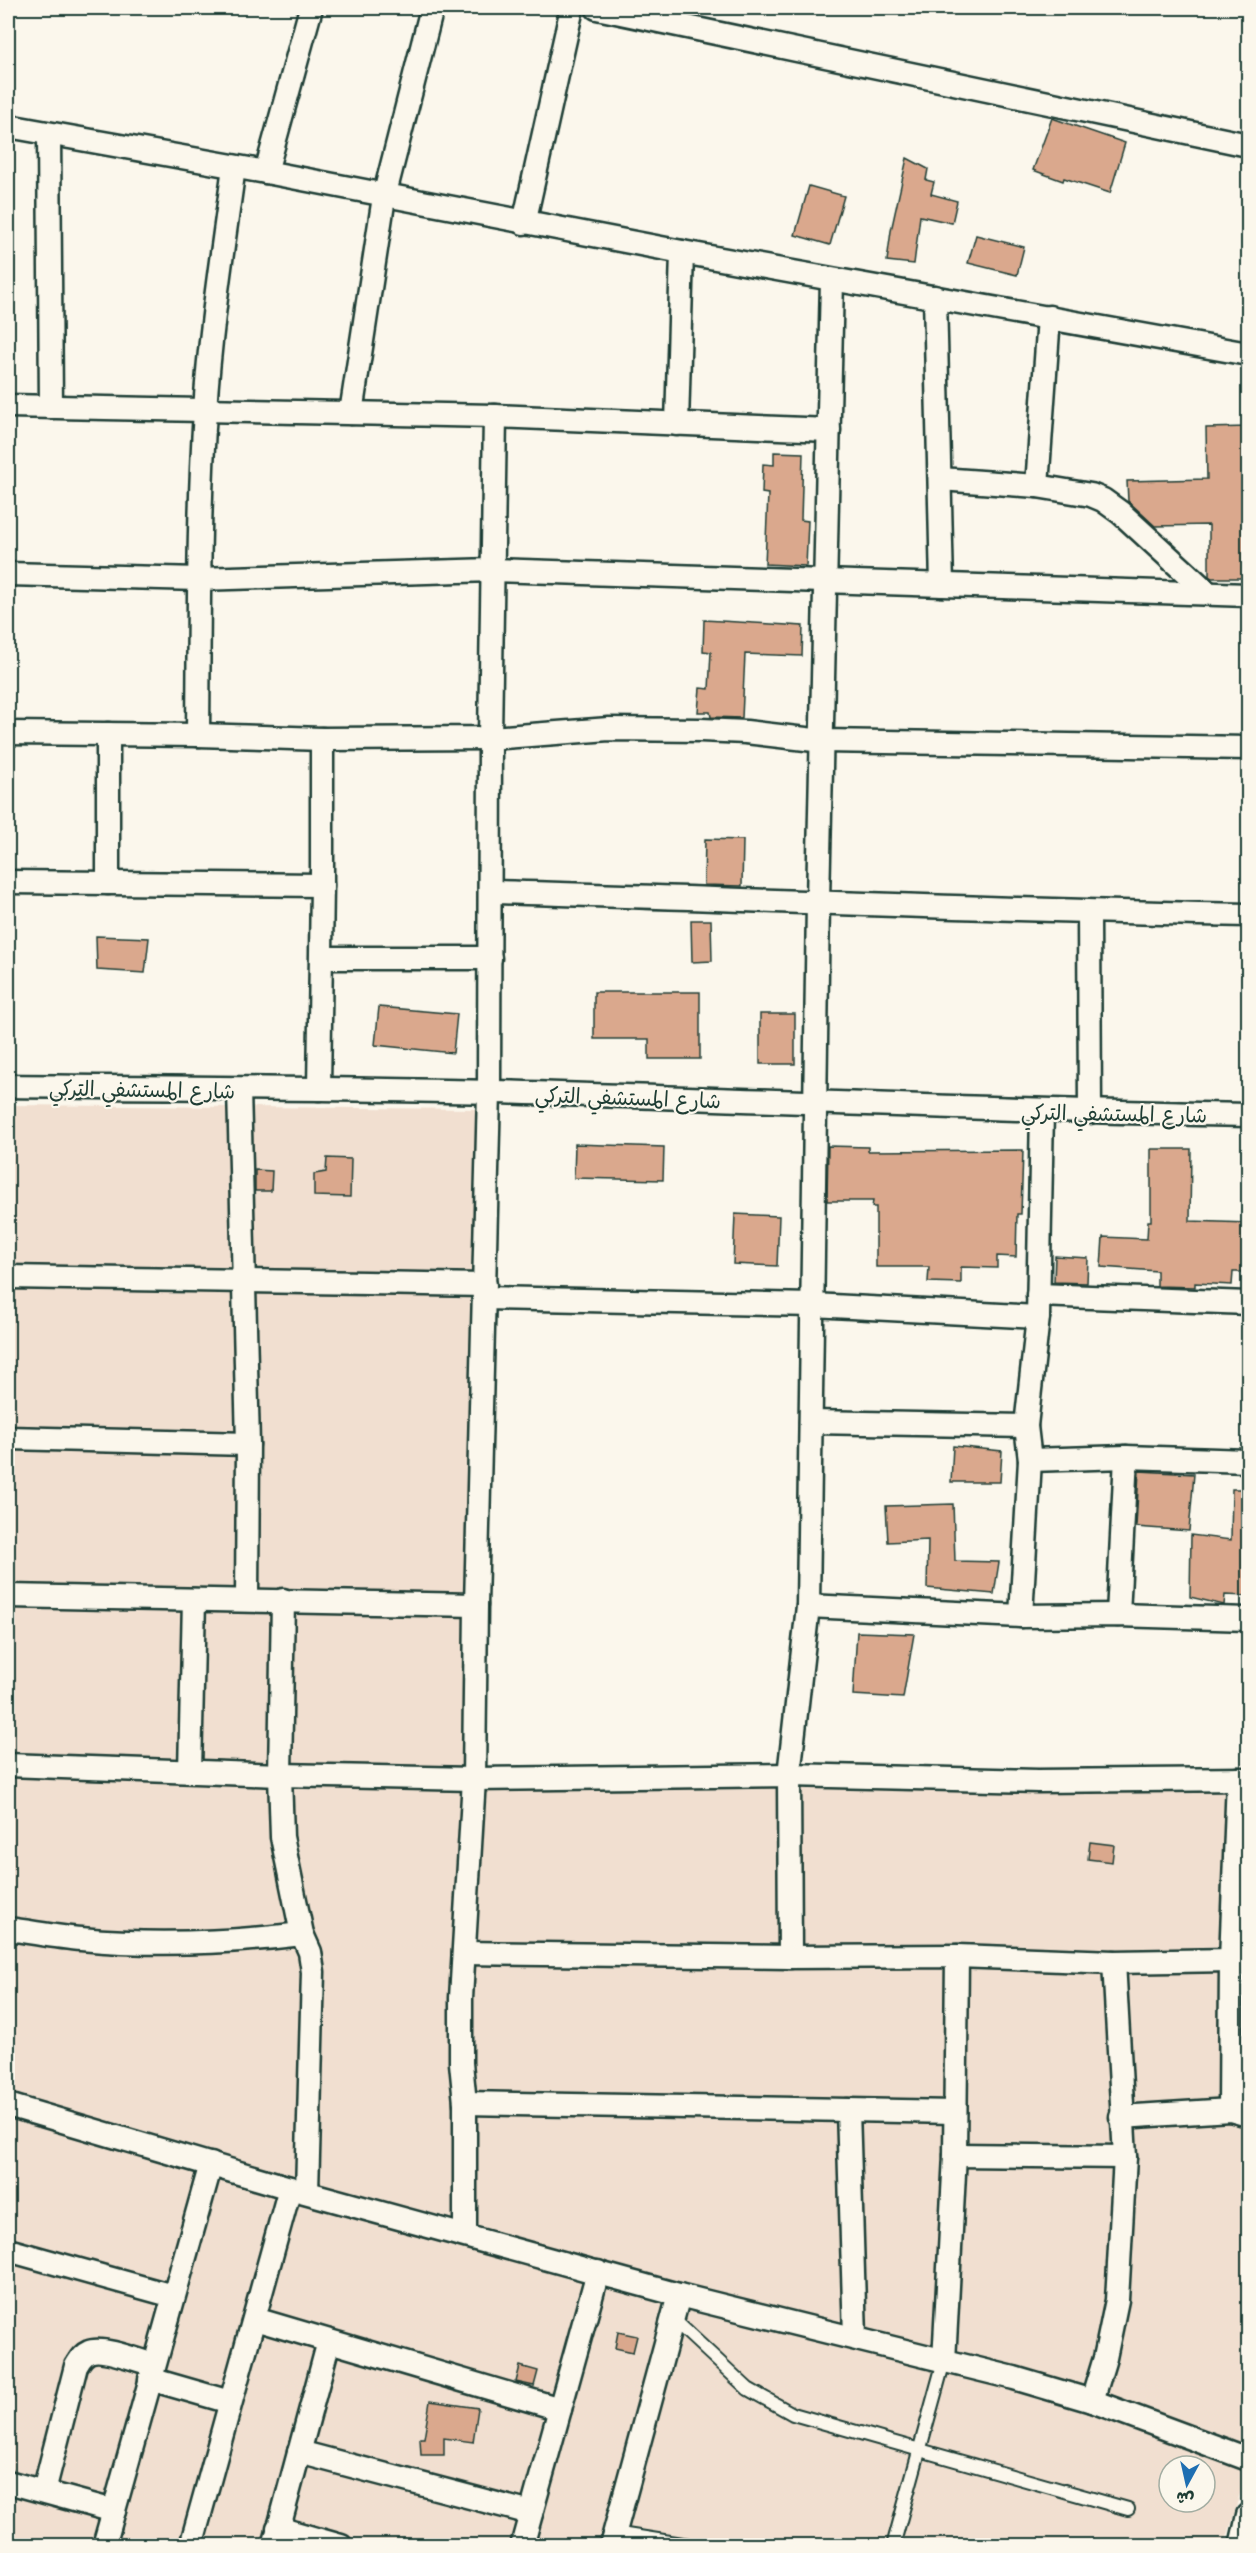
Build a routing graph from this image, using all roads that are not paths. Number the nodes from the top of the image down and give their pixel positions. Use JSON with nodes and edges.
{"nodes":[{"id":1,"x":311,"y":8,"type":"edge"},
{"id":2,"x":432,"y":8,"type":"edge"},
{"id":3,"x":572,"y":8,"type":"edge"},
{"id":4,"x":597,"y":8,"type":"edge"},
{"id":5,"x":8,"y":126,"type":"edge"},
{"id":6,"x":49,"y":134,"type":"junction"},
{"id":7,"x":1248,"y":145,"type":"edge"},
{"id":8,"x":234,"y":167,"type":"junction"},
{"id":9,"x":266,"y":172,"type":"junction"},
{"id":10,"x":384,"y":196,"type":"junction"},
{"id":11,"x":524,"y":223,"type":"junction"},
{"id":12,"x":682,"y":252,"type":"junction"},
{"id":13,"x":832,"y":280,"type":"junction"},
{"id":14,"x":935,"y":297,"type":"junction"},
{"id":15,"x":1049,"y":317,"type":"junction"},
{"id":16,"x":1248,"y":354,"type":"edge"},
{"id":17,"x":8,"y":406,"type":"edge"},
{"id":18,"x":51,"y":407,"type":"junction"},
{"id":19,"x":205,"y":412,"type":"junction"},
{"id":20,"x":351,"y":413,"type":"junction"},
{"id":21,"x":495,"y":416,"type":"junction"},
{"id":22,"x":677,"y":424,"type":"junction"},
{"id":23,"x":829,"y":430,"type":"junction"},
{"id":24,"x":940,"y":479,"type":"junction"},
{"id":25,"x":1037,"y":486,"type":"junction"},
{"id":26,"x":492,"y":570,"type":"junction"},
{"id":27,"x":8,"y":574,"type":"edge"},
{"id":28,"x":199,"y":579,"type":"junction"},
{"id":29,"x":825,"y":581,"type":"junction"},
{"id":30,"x":942,"y":585,"type":"junction"},
{"id":31,"x":1208,"y":593,"type":"junction"},
{"id":32,"x":1248,"y":595,"type":"edge"},
{"id":33,"x":8,"y":733,"type":"edge"},
{"id":34,"x":108,"y":734,"type":"junction"},
{"id":35,"x":198,"y":735,"type":"junction"},
{"id":36,"x":490,"y":738,"type":"junction"},
{"id":37,"x":322,"y":739,"type":"junction"},
{"id":38,"x":823,"y":741,"type":"junction"},
{"id":39,"x":1248,"y":748,"type":"edge"},
{"id":40,"x":8,"y":882,"type":"edge"},
{"id":41,"x":108,"y":883,"type":"junction"},
{"id":42,"x":322,"y":885,"type":"junction"},
{"id":43,"x":491,"y":892,"type":"junction"},
{"id":44,"x":818,"y":901,"type":"junction"},
{"id":45,"x":1089,"y":912,"type":"junction"},
{"id":46,"x":1248,"y":915,"type":"edge"},
{"id":47,"x":322,"y":958,"type":"junction"},
{"id":48,"x":490,"y":958,"type":"junction"},
{"id":49,"x":8,"y":1086,"type":"edge"},
{"id":50,"x":239,"y":1089,"type":"junction"},
{"id":51,"x":319,"y":1089,"type":"junction"},
{"id":52,"x":489,"y":1092,"type":"junction"},
{"id":53,"x":816,"y":1101,"type":"junction"},
{"id":54,"x":1042,"y":1111,"type":"junction"},
{"id":55,"x":1090,"y":1112,"type":"junction"},
{"id":56,"x":1248,"y":1115,"type":"edge"},
{"id":57,"x":8,"y":1277,"type":"edge"},
{"id":58,"x":245,"y":1281,"type":"junction"},
{"id":59,"x":485,"y":1292,"type":"junction"},
{"id":60,"x":1248,"y":1303,"type":"edge"},
{"id":61,"x":813,"y":1305,"type":"junction"},
{"id":62,"x":1038,"y":1306,"type":"junction"},
{"id":63,"x":811,"y":1422,"type":"junction"},
{"id":64,"x":1026,"y":1426,"type":"junction"},
{"id":65,"x":8,"y":1437,"type":"edge"},
{"id":66,"x":248,"y":1444,"type":"junction"},
{"id":67,"x":1126,"y":1457,"type":"junction"},
{"id":68,"x":1030,"y":1460,"type":"junction"},
{"id":69,"x":1248,"y":1461,"type":"edge"},
{"id":70,"x":8,"y":1596,"type":"edge"},
{"id":71,"x":194,"y":1600,"type":"junction"},
{"id":72,"x":247,"y":1600,"type":"junction"},
{"id":73,"x":284,"y":1600,"type":"junction"},
{"id":74,"x":476,"y":1605,"type":"junction"},
{"id":75,"x":808,"y":1606,"type":"junction"},
{"id":76,"x":1118,"y":1615,"type":"junction"},
{"id":77,"x":1021,"y":1616,"type":"junction"},
{"id":78,"x":1248,"y":1619,"type":"edge"},
{"id":79,"x":8,"y":1765,"type":"edge"},
{"id":80,"x":190,"y":1771,"type":"junction"},
{"id":81,"x":280,"y":1775,"type":"junction"},
{"id":82,"x":789,"y":1775,"type":"junction"},
{"id":83,"x":474,"y":1779,"type":"junction"},
{"id":84,"x":1243,"y":1779,"type":"edge"},
{"id":85,"x":8,"y":1929,"type":"edge"},
{"id":86,"x":302,"y":1934,"type":"junction"},
{"id":87,"x":464,"y":1953,"type":"junction"},
{"id":88,"x":957,"y":1956,"type":"junction"},
{"id":89,"x":790,"y":1957,"type":"junction"},
{"id":90,"x":1231,"y":1959,"type":"junction"},
{"id":91,"x":1114,"y":1962,"type":"junction"},
{"id":92,"x":465,"y":2103,"type":"junction"},
{"id":93,"x":8,"y":2104,"type":"edge"},
{"id":94,"x":848,"y":2110,"type":"junction"},
{"id":95,"x":955,"y":2112,"type":"junction"},
{"id":96,"x":1239,"y":2113,"type":"edge"},
{"id":97,"x":1121,"y":2117,"type":"junction"},
{"id":98,"x":955,"y":2155,"type":"junction"},
{"id":99,"x":1125,"y":2157,"type":"junction"},
{"id":100,"x":211,"y":2164,"type":"junction"},
{"id":101,"x":298,"y":2190,"type":"junction"},
{"id":102,"x":465,"y":2235,"type":"junction"},
{"id":103,"x":8,"y":2250,"type":"edge"},
{"id":104,"x":598,"y":2272,"type":"junction"},
{"id":105,"x":679,"y":2295,"type":"junction"},
{"id":106,"x":173,"y":2296,"type":"junction"},
{"id":107,"x":255,"y":2319,"type":"junction"},
{"id":108,"x":673,"y":2319,"type":"junction"},
{"id":109,"x":855,"y":2337,"type":"junction"},
{"id":110,"x":329,"y":2341,"type":"junction"},
{"id":111,"x":944,"y":2361,"type":"junction"},
{"id":112,"x":152,"y":2372,"type":"junction"},
{"id":113,"x":1092,"y":2401,"type":"junction"},
{"id":114,"x":230,"y":2402,"type":"junction"},
{"id":115,"x":560,"y":2409,"type":"junction"},
{"id":116,"x":920,"y":2450,"type":"junction"},
{"id":117,"x":299,"y":2452,"type":"junction"},
{"id":118,"x":1248,"y":2459,"type":"edge"},
{"id":119,"x":8,"y":2482,"type":"edge"},
{"id":120,"x":44,"y":2491,"type":"junction"},
{"id":121,"x":1128,"y":2509,"type":"dead end"},
{"id":122,"x":114,"y":2511,"type":"junction"},
{"id":123,"x":531,"y":2513,"type":"junction"},
{"id":124,"x":1248,"y":2515,"type":"edge"},
{"id":125,"x":276,"y":2537,"type":"edge"},
{"id":126,"x":612,"y":2539,"type":"edge"},
{"id":127,"x":104,"y":2546,"type":"edge"},
{"id":128,"x":191,"y":2546,"type":"edge"},
{"id":129,"x":341,"y":2546,"type":"edge"},
{"id":130,"x":522,"y":2546,"type":"edge"},
{"id":131,"x":695,"y":2546,"type":"edge"},
{"id":132,"x":893,"y":2546,"type":"edge"},
{"id":133,"x":1241,"y":2546,"type":"edge"}],
"edges":[{"from":1,"to":9,"type":"street"},
{"from":2,"to":10,"type":"street"},
{"from":3,"to":11,"type":"street"},
{"from":4,"to":7,"type":"street"},
{"from":5,"to":6,"type":"street"},
{"from":6,"to":8,"type":"street"},
{"from":6,"to":18,"type":"street"},
{"from":8,"to":9,"type":"street"},
{"from":8,"to":19,"type":"street"},
{"from":9,"to":10,"type":"street"},
{"from":10,"to":11,"type":"street"},
{"from":10,"to":20,"type":"street"},
{"from":11,"to":12,"type":"street"},
{"from":12,"to":13,"type":"street"},
{"from":12,"to":22,"type":"street"},
{"from":13,"to":14,"type":"street"},
{"from":13,"to":23,"type":"street"},
{"from":14,"to":15,"type":"street"},
{"from":14,"to":24,"type":"street"},
{"from":15,"to":16,"type":"street"},
{"from":15,"to":25,"type":"street"},
{"from":17,"to":18,"type":"street"},
{"from":18,"to":19,"type":"street"},
{"from":19,"to":20,"type":"street"},
{"from":19,"to":28,"type":"street"},
{"from":20,"to":21,"type":"street"},
{"from":21,"to":22,"type":"street"},
{"from":21,"to":26,"type":"street"},
{"from":22,"to":23,"type":"street"},
{"from":23,"to":29,"type":"street"},
{"from":24,"to":25,"type":"street"},
{"from":24,"to":30,"type":"street"},
{"from":25,"to":31,"type":"street"},
{"from":26,"to":28,"type":"street"},
{"from":26,"to":29,"type":"street"},
{"from":26,"to":36,"type":"street"},
{"from":27,"to":28,"type":"street"},
{"from":28,"to":35,"type":"street"},
{"from":29,"to":30,"type":"street"},
{"from":29,"to":38,"type":"street"},
{"from":30,"to":31,"type":"street"},
{"from":31,"to":32,"type":"street"},
{"from":33,"to":34,"type":"street"},
{"from":34,"to":35,"type":"street"},
{"from":34,"to":41,"type":"street"},
{"from":35,"to":37,"type":"street"},
{"from":36,"to":37,"type":"street"},
{"from":36,"to":38,"type":"street"},
{"from":36,"to":43,"type":"street"},
{"from":37,"to":42,"type":"street"},
{"from":38,"to":39,"type":"street"},
{"from":38,"to":44,"type":"street"},
{"from":40,"to":41,"type":"street"},
{"from":41,"to":42,"type":"street"},
{"from":42,"to":47,"type":"street"},
{"from":43,"to":44,"type":"street"},
{"from":43,"to":48,"type":"street"},
{"from":44,"to":45,"type":"street"},
{"from":44,"to":53,"type":"street"},
{"from":45,"to":46,"type":"street"},
{"from":45,"to":55,"type":"street"},
{"from":47,"to":48,"type":"street"},
{"from":47,"to":51,"type":"street"},
{"from":48,"to":52,"type":"street"},
{"from":49,"to":50,"type":"street","name":"شارع المستشفي التركي"},
{"from":50,"to":51,"type":"street","name":"شارع المستشفي التركي"},
{"from":50,"to":58,"type":"street"},
{"from":51,"to":52,"type":"street","name":"شارع المستشفي التركي"},
{"from":52,"to":53,"type":"street","name":"شارع المستشفي التركي"},
{"from":52,"to":59,"type":"street"},
{"from":53,"to":54,"type":"street","name":"شارع المستشفي التركي"},
{"from":53,"to":61,"type":"street"},
{"from":54,"to":55,"type":"street","name":"شارع المستشفي التركي"},
{"from":54,"to":62,"type":"street"},
{"from":55,"to":56,"type":"street","name":"شارع المستشفي التركي"},
{"from":57,"to":58,"type":"street"},
{"from":58,"to":59,"type":"street"},
{"from":58,"to":66,"type":"street"},
{"from":59,"to":61,"type":"street"},
{"from":59,"to":74,"type":"street"},
{"from":60,"to":62,"type":"street"},
{"from":61,"to":62,"type":"street"},
{"from":61,"to":63,"type":"street"},
{"from":62,"to":64,"type":"street"},
{"from":63,"to":64,"type":"street"},
{"from":63,"to":75,"type":"street"},
{"from":64,"to":68,"type":"street"},
{"from":65,"to":66,"type":"street"},
{"from":66,"to":72,"type":"street"},
{"from":67,"to":68,"type":"street"},
{"from":67,"to":69,"type":"street"},
{"from":67,"to":76,"type":"street"},
{"from":68,"to":77,"type":"street"},
{"from":70,"to":71,"type":"street"},
{"from":71,"to":72,"type":"street"},
{"from":71,"to":80,"type":"street"},
{"from":72,"to":73,"type":"street"},
{"from":73,"to":74,"type":"street"},
{"from":73,"to":81,"type":"street"},
{"from":74,"to":83,"type":"street"},
{"from":75,"to":77,"type":"street"},
{"from":75,"to":82,"type":"street"},
{"from":76,"to":77,"type":"street"},
{"from":76,"to":78,"type":"street"},
{"from":79,"to":80,"type":"street"},
{"from":80,"to":81,"type":"street"},
{"from":81,"to":83,"type":"street"},
{"from":81,"to":86,"type":"street"},
{"from":82,"to":83,"type":"street"},
{"from":82,"to":84,"type":"street"},
{"from":82,"to":89,"type":"street"},
{"from":83,"to":87,"type":"street"},
{"from":84,"to":90,"type":"street"},
{"from":85,"to":86,"type":"street"},
{"from":86,"to":101,"type":"street"},
{"from":87,"to":89,"type":"street"},
{"from":87,"to":92,"type":"street"},
{"from":88,"to":89,"type":"street"},
{"from":88,"to":91,"type":"street"},
{"from":88,"to":95,"type":"street"},
{"from":90,"to":91,"type":"street"},
{"from":90,"to":96,"type":"street"},
{"from":91,"to":97,"type":"street"},
{"from":92,"to":94,"type":"street"},
{"from":92,"to":102,"type":"street"},
{"from":93,"to":100,"type":"street"},
{"from":94,"to":95,"type":"street"},
{"from":94,"to":109,"type":"street"},
{"from":95,"to":98,"type":"street"},
{"from":96,"to":97,"type":"street"},
{"from":97,"to":99,"type":"street"},
{"from":98,"to":99,"type":"street"},
{"from":98,"to":111,"type":"street"},
{"from":99,"to":113,"type":"street"},
{"from":100,"to":101,"type":"street"},
{"from":100,"to":106,"type":"street"},
{"from":101,"to":102,"type":"street"},
{"from":101,"to":107,"type":"street"},
{"from":102,"to":104,"type":"street"},
{"from":103,"to":106,"type":"street"},
{"from":104,"to":105,"type":"street"},
{"from":104,"to":115,"type":"street"},
{"from":105,"to":108,"type":"street"},
{"from":105,"to":109,"type":"street"},
{"from":106,"to":112,"type":"street"},
{"from":107,"to":110,"type":"street"},
{"from":107,"to":114,"type":"street"},
{"from":108,"to":116,"type":"lane"},
{"from":108,"to":126,"type":"street"},
{"from":109,"to":111,"type":"street"},
{"from":110,"to":115,"type":"street"},
{"from":110,"to":117,"type":"street"},
{"from":111,"to":113,"type":"street"},
{"from":111,"to":116,"type":"lane"},
{"from":112,"to":114,"type":"street"},
{"from":112,"to":120,"type":"street"},
{"from":112,"to":122,"type":"street"},
{"from":113,"to":118,"type":"street"},
{"from":114,"to":128,"type":"street"},
{"from":115,"to":123,"type":"street"},
{"from":116,"to":121,"type":"lane"},
{"from":116,"to":132,"type":"lane"},
{"from":117,"to":123,"type":"street"},
{"from":117,"to":125,"type":"street"},
{"from":119,"to":120,"type":"street"},
{"from":120,"to":122,"type":"street"},
{"from":122,"to":127,"type":"street"},
{"from":123,"to":130,"type":"street"},
{"from":124,"to":133,"type":"street"},
{"from":125,"to":129,"type":"street"},
{"from":126,"to":131,"type":"lane"}]}
